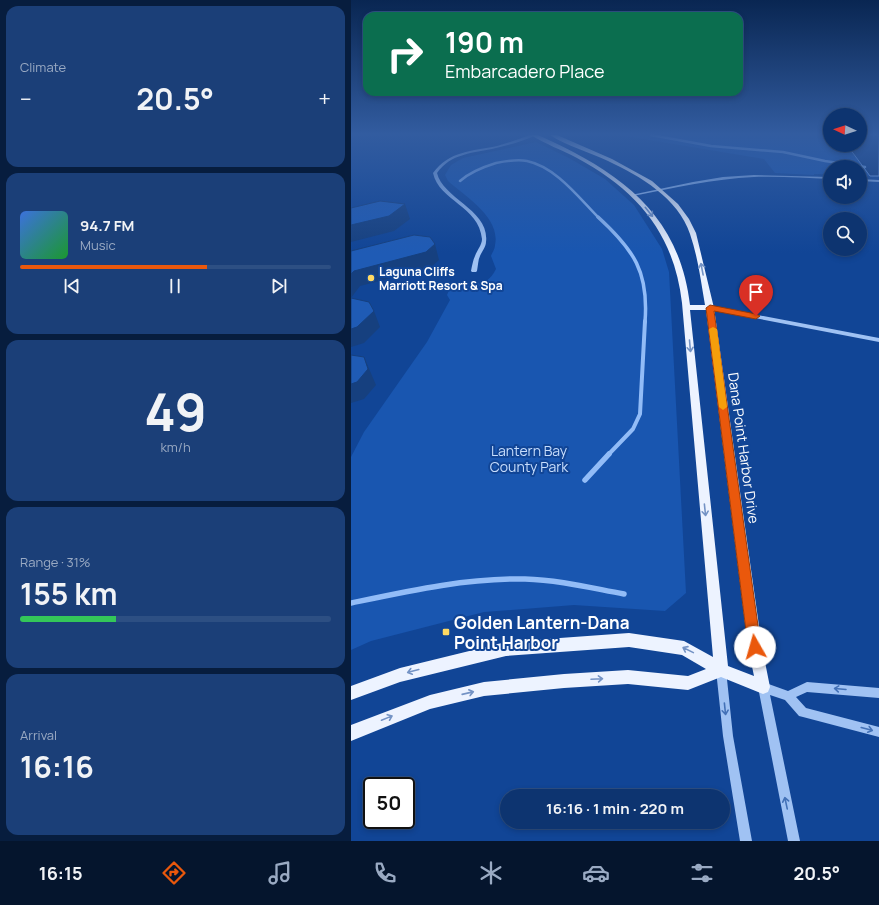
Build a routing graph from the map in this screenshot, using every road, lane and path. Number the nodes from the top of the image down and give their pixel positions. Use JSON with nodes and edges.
{"nodes":[{"id":1,"x":435,"y":174,"type":"edge"},
{"id":2,"x":608,"y":174,"type":"edge"},
{"id":3,"x":637,"y":174,"type":"edge"},
{"id":4,"x":823,"y":178,"type":"edge"},
{"id":5,"x":867,"y":180,"type":"edge"},
{"id":6,"x":879,"y":181,"type":"edge"},
{"id":7,"x":659,"y":190,"type":"junction"},
{"id":8,"x":633,"y":195,"type":"junction"},
{"id":9,"x":474,"y":271,"type":"dead end"},
{"id":10,"x":686,"y":307,"type":"junction"},
{"id":11,"x":710,"y":308,"type":"junction"},
{"id":12,"x":879,"y":340,"type":"edge"},
{"id":13,"x":721,"y":670,"type":"junction"},
{"id":14,"x":763,"y":687,"type":"junction"},
{"id":15,"x":879,"y":692,"type":"edge"},
{"id":16,"x":351,"y":693,"type":"edge"},
{"id":17,"x":788,"y":696,"type":"junction"},
{"id":18,"x":879,"y":732,"type":"edge"},
{"id":19,"x":351,"y":733,"type":"edge"},
{"id":20,"x":746,"y":841,"type":"edge"},
{"id":21,"x":794,"y":841,"type":"edge"}],
"edges":[{"from":1,"to":9,"type":"street"},
{"from":2,"to":8,"type":"main road"},
{"from":3,"to":7,"type":"main road","name":"Dana Point Harbor Drive"},
{"from":4,"to":7,"type":"street"},
{"from":5,"to":6,"type":"street"},
{"from":7,"to":8,"type":"street"},
{"from":11,"to":7,"type":"main road","name":"Dana Point Harbor Drive","one_way":true},
{"from":8,"to":10,"type":"main road","one_way":true},
{"from":10,"to":11,"type":"main road"},
{"from":10,"to":13,"type":"main road","one_way":true},
{"from":11,"to":12,"type":"street"},
{"from":11,"to":14,"type":"main road","name":"Dana Point Harbor Drive"},
{"from":13,"to":14,"type":"main road"},
{"from":13,"to":16,"type":"main road","one_way":true},
{"from":19,"to":13,"type":"main road","one_way":true},
{"from":13,"to":20,"type":"street","one_way":true},
{"from":14,"to":17,"type":"street"},
{"from":21,"to":14,"type":"street","name":"Dana Point Harbor Drive","one_way":true},
{"from":15,"to":17,"type":"street","one_way":true},
{"from":17,"to":18,"type":"street","one_way":true}]}
